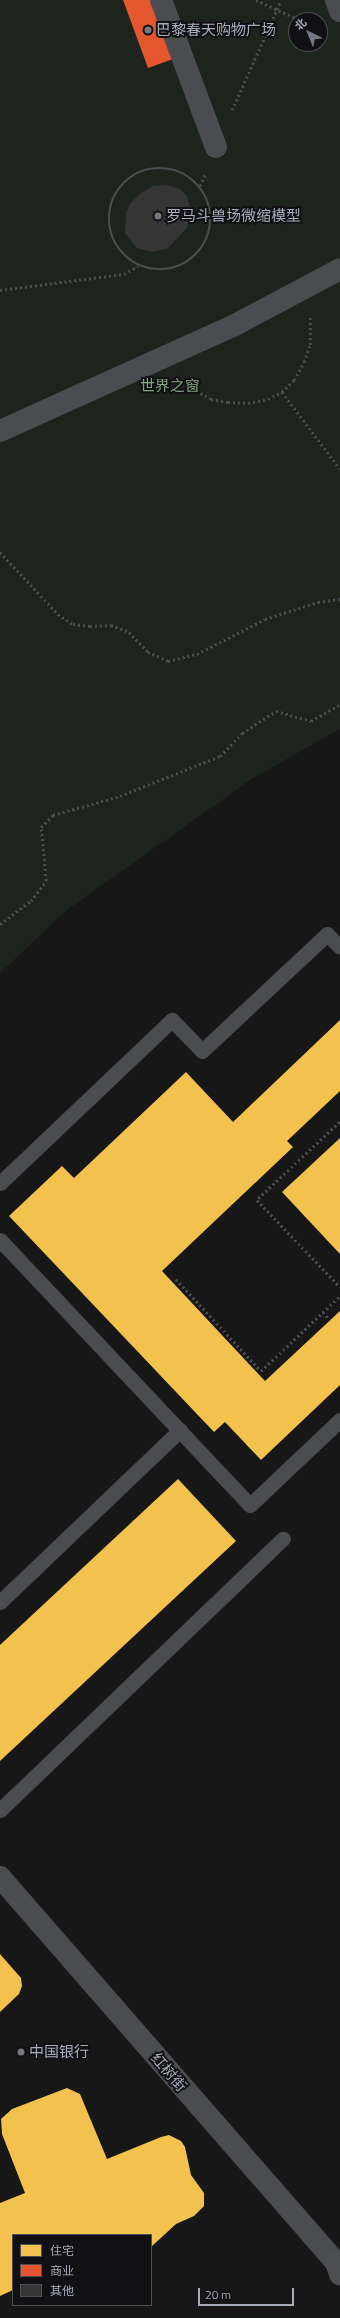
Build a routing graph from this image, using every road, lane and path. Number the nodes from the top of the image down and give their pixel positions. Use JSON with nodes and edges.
{"nodes":[{"id":1,"x":161,"y":0,"type":"edge"},
{"id":2,"x":256,"y":0,"type":"edge"},
{"id":3,"x":281,"y":0,"type":"edge"},
{"id":4,"x":336,"y":0,"type":"edge"},
{"id":5,"x":277,"y":10,"type":"junction"},
{"id":6,"x":340,"y":12,"type":"edge"},
{"id":7,"x":288,"y":15,"type":"edge"},
{"id":8,"x":216,"y":147,"type":"junction"},
{"id":9,"x":200,"y":186,"type":"junction"},
{"id":10,"x":138,"y":266,"type":"junction"},
{"id":11,"x":340,"y":269,"type":"edge"},
{"id":12,"x":0,"y":290,"type":"edge"},
{"id":13,"x":302,"y":290,"type":"junction"},
{"id":14,"x":165,"y":358,"type":"junction"},
{"id":15,"x":282,"y":392,"type":"junction"},
{"id":16,"x":0,"y":431,"type":"edge"},
{"id":17,"x":340,"y":469,"type":"edge"},
{"id":18,"x":0,"y":552,"type":"edge"},
{"id":19,"x":340,"y":599,"type":"edge"},
{"id":20,"x":340,"y":704,"type":"edge"},
{"id":21,"x":0,"y":924,"type":"edge"},
{"id":22,"x":340,"y":947,"type":"edge"},
{"id":23,"x":340,"y":1122,"type":"edge"},
{"id":24,"x":0,"y":1183,"type":"edge"},
{"id":25,"x":0,"y":1240,"type":"edge"},
{"id":26,"x":176,"y":1279,"type":"dead end"},
{"id":27,"x":340,"y":1287,"type":"edge"},
{"id":28,"x":340,"y":1296,"type":"edge"},
{"id":29,"x":323,"y":1312,"type":"junction"},
{"id":30,"x":330,"y":1320,"type":"dead end"},
{"id":31,"x":340,"y":1420,"type":"edge"},
{"id":32,"x":180,"y":1430,"type":"junction"},
{"id":33,"x":283,"y":1539,"type":"dead end"},
{"id":34,"x":0,"y":1602,"type":"edge"},
{"id":35,"x":0,"y":1810,"type":"edge"},
{"id":36,"x":0,"y":1877,"type":"edge"},
{"id":37,"x":339,"y":2268,"type":"edge"}],
"edges":[{"from":1,"to":8,"type":"street"},
{"from":2,"to":5,"type":"path"},
{"from":3,"to":5,"type":"path"},
{"from":4,"to":6,"type":"street"},
{"from":5,"to":7,"type":"path"},
{"from":5,"to":8,"type":"path"},
{"from":8,"to":9,"type":"path"},
{"from":9,"to":10,"type":"path"},
{"from":9,"to":10,"type":"path"},
{"from":10,"to":12,"type":"path"},
{"from":11,"to":13,"type":"street"},
{"from":13,"to":14,"type":"street"},
{"from":13,"to":15,"type":"path"},
{"from":14,"to":15,"type":"path"},
{"from":14,"to":16,"type":"street"},
{"from":15,"to":17,"type":"path"},
{"from":18,"to":19,"type":"path"},
{"from":20,"to":21,"type":"path"},
{"from":22,"to":24,"type":"lane"},
{"from":23,"to":27,"type":"path"},
{"from":25,"to":32,"type":"lane"},
{"from":26,"to":29,"type":"path"},
{"from":28,"to":29,"type":"path"},
{"from":29,"to":30,"type":"path"},
{"from":31,"to":32,"type":"lane"},
{"from":32,"to":34,"type":"lane"},
{"from":33,"to":35,"type":"lane"},
{"from":36,"to":37,"type":"street","name":"红树街"}]}
